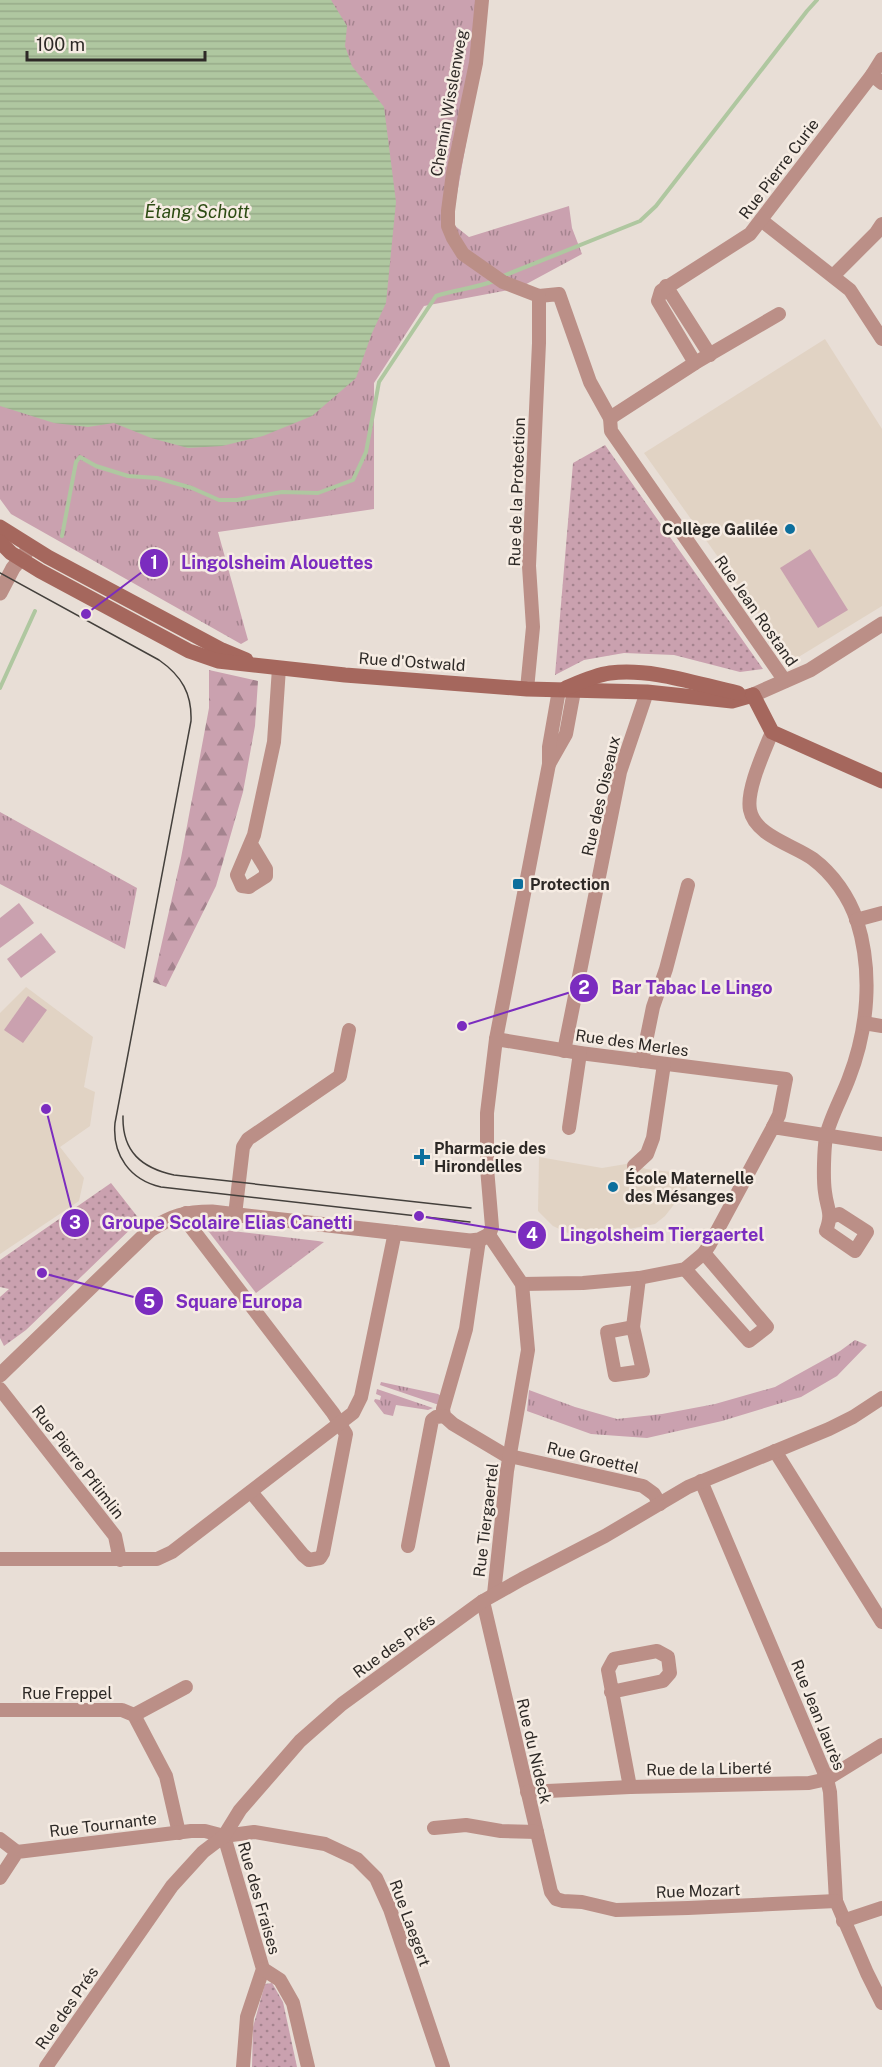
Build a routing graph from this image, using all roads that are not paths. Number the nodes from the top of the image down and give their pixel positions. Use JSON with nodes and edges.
{"nodes":[{"id":1,"x":482,"y":0,"type":"edge"},
{"id":2,"x":882,"y":59,"type":"edge"},
{"id":3,"x":877,"y":79,"type":"edge"},
{"id":4,"x":761,"y":220,"type":"junction"},
{"id":5,"x":880,"y":234,"type":"edge"},
{"id":6,"x":833,"y":276,"type":"junction"},
{"id":7,"x":666,"y":286,"type":"junction"},
{"id":8,"x":539,"y":296,"type":"junction"},
{"id":9,"x":779,"y":314,"type":"dead end"},
{"id":10,"x":882,"y":339,"type":"edge"},
{"id":11,"x":710,"y":355,"type":"junction"},
{"id":12,"x":695,"y":363,"type":"junction"},
{"id":13,"x":610,"y":418,"type":"junction"},
{"id":14,"x":0,"y":527,"type":"edge"},
{"id":15,"x":0,"y":542,"type":"edge"},
{"id":16,"x":25,"y":553,"type":"junction"},
{"id":17,"x":0,"y":593,"type":"edge"},
{"id":18,"x":882,"y":624,"type":"edge"},
{"id":19,"x":279,"y":668,"type":"junction"},
{"id":20,"x":785,"y":681,"type":"junction"},
{"id":21,"x":527,"y":689,"type":"junction"},
{"id":22,"x":567,"y":691,"type":"junction"},
{"id":23,"x":647,"y":692,"type":"junction"},
{"id":24,"x":753,"y":695,"type":"junction"},
{"id":25,"x":772,"y":732,"type":"junction"},
{"id":26,"x":882,"y":781,"type":"edge"},
{"id":27,"x":251,"y":844,"type":"dead end"},
{"id":28,"x":688,"y":885,"type":"dead end"},
{"id":29,"x":882,"y":913,"type":"edge"},
{"id":30,"x":856,"y":920,"type":"junction"},
{"id":31,"x":864,"y":1023,"type":"junction"},
{"id":32,"x":882,"y":1026,"type":"edge"},
{"id":33,"x":349,"y":1030,"type":"dead end"},
{"id":34,"x":496,"y":1039,"type":"junction"},
{"id":35,"x":564,"y":1051,"type":"junction"},
{"id":36,"x":580,"y":1053,"type":"junction"},
{"id":37,"x":642,"y":1061,"type":"junction"},
{"id":38,"x":664,"y":1064,"type":"junction"},
{"id":39,"x":773,"y":1127,"type":"junction"},
{"id":40,"x":569,"y":1128,"type":"dead end"},
{"id":41,"x":826,"y":1136,"type":"junction"},
{"id":42,"x":882,"y":1144,"type":"edge"},
{"id":43,"x":635,"y":1162,"type":"dead end"},
{"id":44,"x":186,"y":1213,"type":"junction"},
{"id":45,"x":236,"y":1215,"type":"junction"},
{"id":46,"x":831,"y":1217,"type":"dead end"},
{"id":47,"x":395,"y":1232,"type":"junction"},
{"id":48,"x":484,"y":1238,"type":"junction"},
{"id":49,"x":705,"y":1253,"type":"junction"},
{"id":50,"x":685,"y":1269,"type":"junction"},
{"id":51,"x":639,"y":1278,"type":"junction"},
{"id":52,"x":522,"y":1284,"type":"junction"},
{"id":53,"x":633,"y":1327,"type":"dead end"},
{"id":54,"x":0,"y":1375,"type":"edge"},
{"id":55,"x":0,"y":1389,"type":"edge"},
{"id":56,"x":882,"y":1398,"type":"edge"},
{"id":57,"x":444,"y":1416,"type":"junction"},
{"id":58,"x":340,"y":1423,"type":"junction"},
{"id":59,"x":775,"y":1451,"type":"junction"},
{"id":60,"x":511,"y":1456,"type":"junction"},
{"id":61,"x":701,"y":1481,"type":"junction"},
{"id":62,"x":251,"y":1492,"type":"junction"},
{"id":63,"x":660,"y":1504,"type":"junction"},
{"id":64,"x":408,"y":1546,"type":"dead end"},
{"id":65,"x":0,"y":1559,"type":"edge"},
{"id":66,"x":120,"y":1560,"type":"junction"},
{"id":67,"x":488,"y":1598,"type":"junction"},
{"id":68,"x":882,"y":1621,"type":"edge"},
{"id":69,"x":186,"y":1688,"type":"dead end"},
{"id":70,"x":611,"y":1692,"type":"junction"},
{"id":71,"x":0,"y":1710,"type":"edge"},
{"id":72,"x":134,"y":1714,"type":"junction"},
{"id":73,"x":882,"y":1745,"type":"edge"},
{"id":74,"x":827,"y":1779,"type":"junction"},
{"id":75,"x":630,"y":1787,"type":"junction"},
{"id":76,"x":527,"y":1792,"type":"junction"},
{"id":77,"x":434,"y":1828,"type":"dead end"},
{"id":78,"x":537,"y":1832,"type":"junction"},
{"id":79,"x":179,"y":1833,"type":"junction"},
{"id":80,"x":224,"y":1836,"type":"junction"},
{"id":81,"x":0,"y":1839,"type":"edge"},
{"id":82,"x":17,"y":1852,"type":"junction"},
{"id":83,"x":0,"y":1878,"type":"edge"},
{"id":84,"x":563,"y":1901,"type":"joint"},
{"id":85,"x":836,"y":1901,"type":"junction"},
{"id":86,"x":882,"y":1908,"type":"edge"},
{"id":87,"x":843,"y":1921,"type":"junction"},
{"id":88,"x":263,"y":1969,"type":"junction"},
{"id":89,"x":882,"y":2003,"type":"edge"},
{"id":90,"x":50,"y":2066,"type":"edge"},
{"id":91,"x":243,"y":2067,"type":"edge"},
{"id":92,"x":308,"y":2067,"type":"edge"},
{"id":93,"x":443,"y":2067,"type":"edge"}],
"edges":[{"from":1,"to":8,"type":"street","name":"Chemin Wisslenweg"},
{"from":2,"to":3,"type":"street","name":"Rue Pierre Curie"},
{"from":3,"to":4,"type":"street","name":"Rue Pierre Curie"},
{"from":4,"to":6,"type":"street"},
{"from":4,"to":7,"type":"street","name":"Rue Pierre Curie"},
{"from":5,"to":6,"type":"street"},
{"from":6,"to":10,"type":"street"},
{"from":7,"to":11,"type":"street"},
{"from":7,"to":12,"type":"street"},
{"from":8,"to":13,"type":"street","name":"Rue Jean Rostand"},
{"from":8,"to":21,"type":"street","name":"Rue de la Protection"},
{"from":9,"to":11,"type":"street"},
{"from":11,"to":12,"type":"street"},
{"from":12,"to":13,"type":"street"},
{"from":13,"to":20,"type":"street","name":"Rue Jean Rostand"},
{"from":14,"to":16,"type":"main road"},
{"from":15,"to":16,"type":"main road"},
{"from":16,"to":17,"type":"street"},
{"from":16,"to":19,"type":"main road","name":"Rue d'Ostwald"},
{"from":18,"to":20,"type":"street"},
{"from":19,"to":21,"type":"main road","name":"Rue d'Ostwald"},
{"from":19,"to":27,"type":"street"},
{"from":20,"to":24,"type":"street"},
{"from":21,"to":22,"type":"main road","name":"Rue d'Ostwald"},
{"from":22,"to":23,"type":"main road","name":"Rue d'Ostwald"},
{"from":22,"to":24,"type":"main road","name":"Rue d'Ostwald"},
{"from":22,"to":34,"type":"street"},
{"from":23,"to":24,"type":"main road","name":"Rue d'Ostwald"},
{"from":23,"to":35,"type":"street","name":"Rue des Oiseaux"},
{"from":24,"to":25,"type":"main road"},
{"from":25,"to":26,"type":"main road"},
{"from":25,"to":30,"type":"street"},
{"from":28,"to":37,"type":"street"},
{"from":29,"to":30,"type":"street"},
{"from":30,"to":31,"type":"street"},
{"from":31,"to":32,"type":"street"},
{"from":31,"to":41,"type":"street"},
{"from":33,"to":45,"type":"street"},
{"from":34,"to":35,"type":"street","name":"Rue des Merles"},
{"from":34,"to":48,"type":"street"},
{"from":35,"to":36,"type":"street","name":"Rue des Merles"},
{"from":36,"to":37,"type":"street","name":"Rue des Merles"},
{"from":36,"to":40,"type":"street"},
{"from":37,"to":38,"type":"street","name":"Rue des Merles"},
{"from":38,"to":39,"type":"street","name":"Rue des Merles"},
{"from":38,"to":43,"type":"street"},
{"from":39,"to":41,"type":"street"},
{"from":39,"to":49,"type":"street"},
{"from":41,"to":42,"type":"street"},
{"from":41,"to":46,"type":"street"},
{"from":44,"to":45,"type":"street"},
{"from":44,"to":54,"type":"street"},
{"from":44,"to":58,"type":"street"},
{"from":45,"to":47,"type":"street"},
{"from":47,"to":48,"type":"street"},
{"from":47,"to":58,"type":"street"},
{"from":48,"to":52,"type":"street"},
{"from":48,"to":57,"type":"street"},
{"from":49,"to":50,"type":"street"},
{"from":49,"to":50,"type":"street"},
{"from":50,"to":51,"type":"street"},
{"from":51,"to":52,"type":"street"},
{"from":51,"to":53,"type":"street"},
{"from":52,"to":60,"type":"street"},
{"from":55,"to":66,"type":"street","name":"Rue Pierre Pflimlin"},
{"from":56,"to":59,"type":"street","name":"Rue des Prés"},
{"from":57,"to":60,"type":"street","name":"Rue Tiergaertel"},
{"from":57,"to":64,"type":"street"},
{"from":58,"to":62,"type":"street"},
{"from":58,"to":62,"type":"street"},
{"from":59,"to":61,"type":"street","name":"Rue des Prés"},
{"from":59,"to":68,"type":"street"},
{"from":60,"to":63,"type":"street","name":"Rue Groettel"},
{"from":60,"to":67,"type":"street","name":"Rue Tiergaertel"},
{"from":61,"to":63,"type":"street","name":"Rue des Prés"},
{"from":61,"to":74,"type":"street","name":"Rue Jean Jaurès"},
{"from":62,"to":66,"type":"street"},
{"from":63,"to":67,"type":"street","name":"Rue des Prés"},
{"from":65,"to":66,"type":"street"},
{"from":67,"to":76,"type":"street","name":"Rue du Nideck"},
{"from":67,"to":80,"type":"street","name":"Rue des Prés"},
{"from":69,"to":72,"type":"street"},
{"from":70,"to":70,"type":"street"},
{"from":70,"to":75,"type":"street"},
{"from":71,"to":72,"type":"street","name":"Rue Freppel"},
{"from":72,"to":79,"type":"street"},
{"from":73,"to":74,"type":"street","name":"Rue de la Liberté"},
{"from":74,"to":75,"type":"street","name":"Rue de la Liberté"},
{"from":74,"to":85,"type":"street","name":"Rue Jean Jaurès"},
{"from":75,"to":76,"type":"street","name":"Rue de la Liberté"},
{"from":76,"to":78,"type":"street","name":"Rue du Nideck"},
{"from":77,"to":78,"type":"street"},
{"from":78,"to":84,"type":"street","name":"Rue du Nideck"},
{"from":79,"to":80,"type":"street","name":"Rue Tournante"},
{"from":79,"to":82,"type":"street","name":"Rue Tournante"},
{"from":80,"to":88,"type":"street","name":"Rue des Fraises"},
{"from":80,"to":90,"type":"street","name":"Rue des Prés"},
{"from":80,"to":93,"type":"street","name":"Rue Laegert"},
{"from":81,"to":82,"type":"street"},
{"from":82,"to":83,"type":"street"},
{"from":84,"to":85,"type":"street","name":"Rue Mozart"},
{"from":85,"to":87,"type":"street","name":"Rue Jean Jaurès"},
{"from":86,"to":87,"type":"street"},
{"from":87,"to":89,"type":"street","name":"Rue Jean Jaurès"},
{"from":88,"to":91,"type":"street","name":"Rue des Fraises"},
{"from":88,"to":92,"type":"street","name":"Rue des Fraises"}]}
